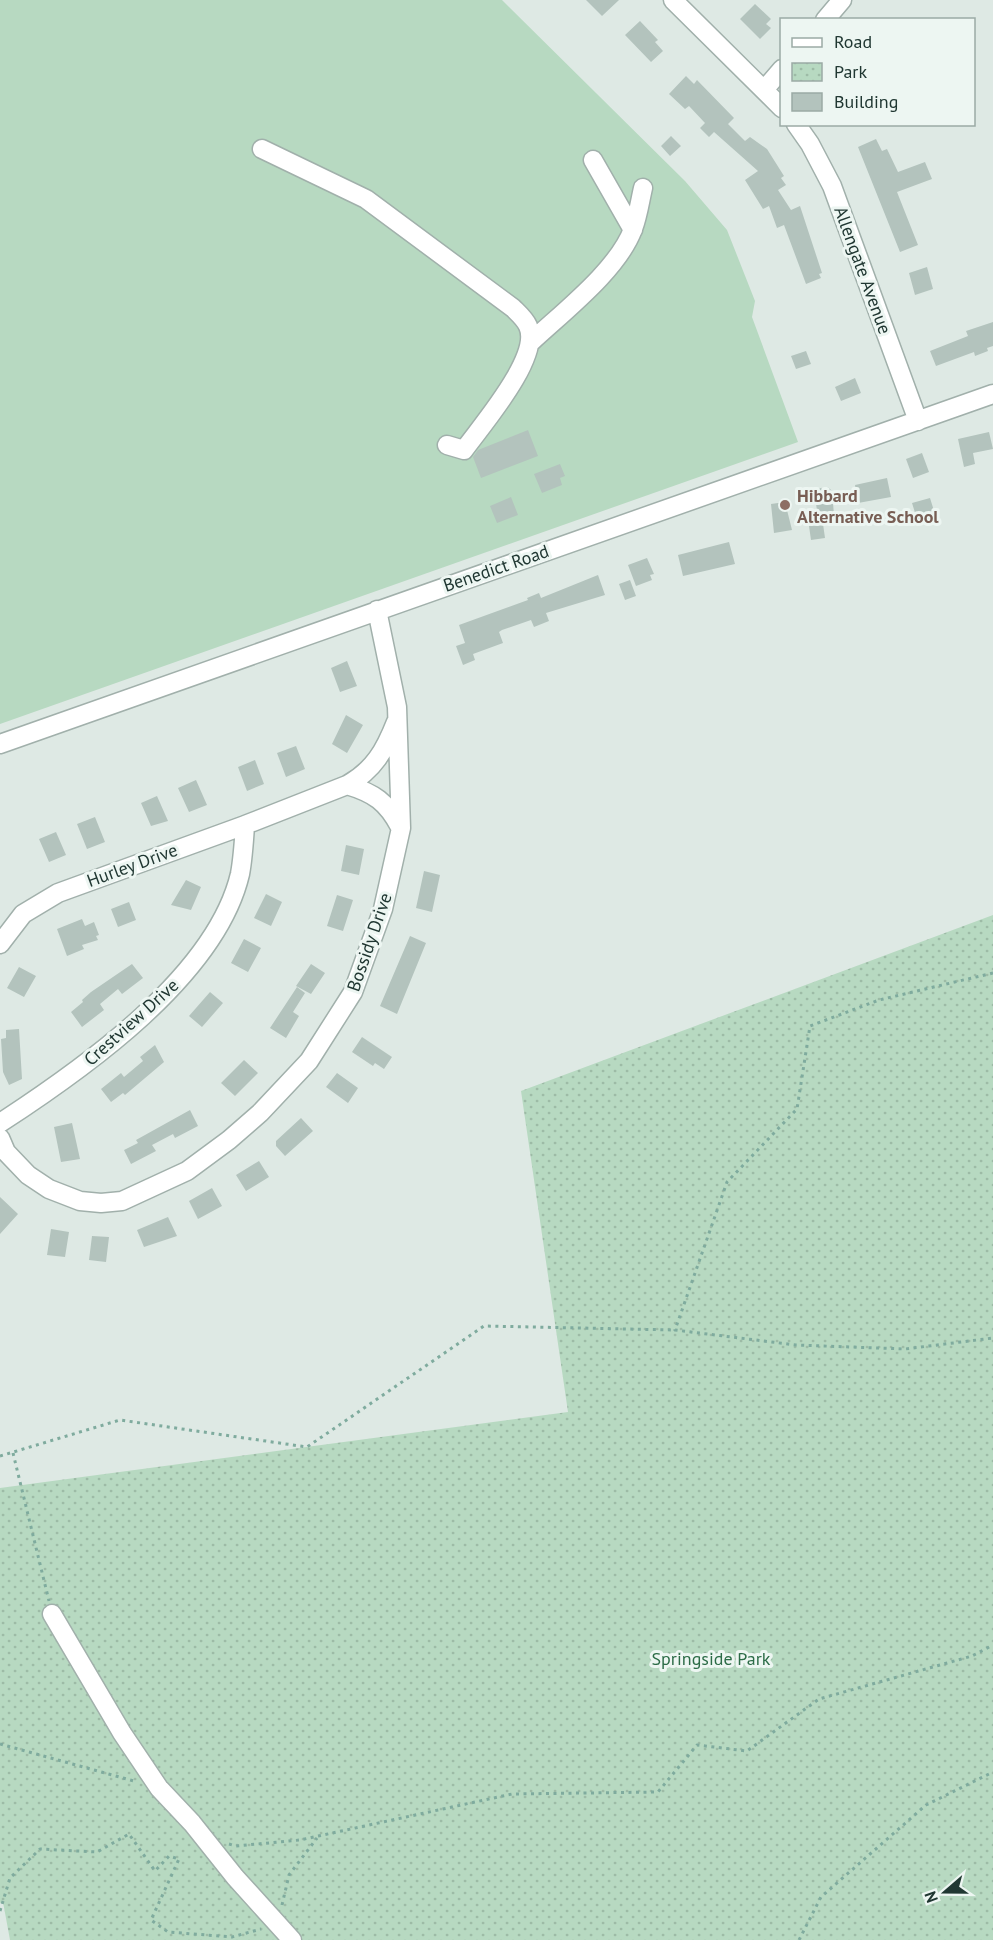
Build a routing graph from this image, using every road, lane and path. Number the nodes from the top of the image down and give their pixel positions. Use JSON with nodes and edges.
{"nodes":[{"id":1,"x":673,"y":0,"type":"edge"},
{"id":2,"x":842,"y":0,"type":"edge"},
{"id":3,"x":827,"y":18,"type":"edge"},
{"id":4,"x":780,"y":71,"type":"edge"},
{"id":5,"x":764,"y":90,"type":"junction"},
{"id":6,"x":780,"y":106,"type":"edge"},
{"id":7,"x":797,"y":126,"type":"edge"},
{"id":8,"x":262,"y":148,"type":"dead end"},
{"id":9,"x":593,"y":160,"type":"dead end"},
{"id":10,"x":643,"y":188,"type":"dead end"},
{"id":11,"x":633,"y":230,"type":"junction"},
{"id":12,"x":531,"y":342,"type":"junction"},
{"id":13,"x":993,"y":394,"type":"edge"},
{"id":14,"x":918,"y":420,"type":"junction"},
{"id":15,"x":447,"y":445,"type":"dead end"},
{"id":16,"x":377,"y":610,"type":"junction"},
{"id":17,"x":398,"y":718,"type":"junction"},
{"id":18,"x":0,"y":744,"type":"edge"},
{"id":19,"x":347,"y":785,"type":"junction"},
{"id":20,"x":245,"y":825,"type":"junction"},
{"id":21,"x":401,"y":828,"type":"junction"},
{"id":22,"x":22,"y":914,"type":"junction"},
{"id":23,"x":0,"y":926,"type":"edge"},
{"id":24,"x":0,"y":944,"type":"edge"},
{"id":25,"x":993,"y":973,"type":"edge"},
{"id":26,"x":0,"y":1123,"type":"edge"},
{"id":27,"x":0,"y":1138,"type":"edge"},
{"id":28,"x":675,"y":1329,"type":"junction"},
{"id":29,"x":993,"y":1338,"type":"edge"},
{"id":30,"x":13,"y":1452,"type":"junction"},
{"id":31,"x":0,"y":1456,"type":"edge"},
{"id":32,"x":52,"y":1614,"type":"joint"},
{"id":33,"x":993,"y":1645,"type":"edge"},
{"id":34,"x":0,"y":1744,"type":"edge"},
{"id":35,"x":993,"y":1772,"type":"edge"},
{"id":36,"x":159,"y":1788,"type":"junction"},
{"id":37,"x":319,"y":1836,"type":"junction"},
{"id":38,"x":227,"y":1843,"type":"dead end"},
{"id":39,"x":0,"y":1911,"type":"edge"},
{"id":40,"x":278,"y":1924,"type":"junction"},
{"id":41,"x":292,"y":1940,"type":"edge"},
{"id":42,"x":799,"y":1940,"type":"edge"}],
"edges":[{"from":1,"to":5,"type":"street"},
{"from":2,"to":3,"type":"street"},
{"from":4,"to":5,"type":"street"},
{"from":5,"to":6,"type":"street"},
{"from":7,"to":14,"type":"street","name":"Allengate Avenue"},
{"from":8,"to":12,"type":"street"},
{"from":9,"to":11,"type":"street"},
{"from":10,"to":11,"type":"street"},
{"from":11,"to":12,"type":"street"},
{"from":12,"to":15,"type":"street"},
{"from":13,"to":14,"type":"street","name":"Benedict Road"},
{"from":14,"to":16,"type":"street","name":"Benedict Road"},
{"from":16,"to":17,"type":"street","name":"Bossidy Drive"},
{"from":16,"to":18,"type":"street","name":"Benedict Road"},
{"from":17,"to":19,"type":"street"},
{"from":17,"to":21,"type":"street","name":"Bossidy Drive"},
{"from":19,"to":20,"type":"street"},
{"from":19,"to":21,"type":"street"},
{"from":20,"to":22,"type":"street","name":"Hurley Drive"},
{"from":20,"to":26,"type":"street","name":"Crestview Drive"},
{"from":21,"to":27,"type":"street","name":"Bossidy Drive"},
{"from":22,"to":23,"type":"street","name":"Hurley Drive"},
{"from":22,"to":24,"type":"street","name":"Hurley Drive"},
{"from":25,"to":28,"type":"path"},
{"from":28,"to":29,"type":"path"},
{"from":28,"to":30,"type":"path"},
{"from":30,"to":31,"type":"path"},
{"from":30,"to":32,"type":"path"},
{"from":32,"to":36,"type":"street"},
{"from":33,"to":37,"type":"path"},
{"from":34,"to":36,"type":"path"},
{"from":35,"to":42,"type":"path"},
{"from":36,"to":40,"type":"street"},
{"from":37,"to":38,"type":"path"},
{"from":37,"to":40,"type":"path"},
{"from":39,"to":40,"type":"path"},
{"from":40,"to":41,"type":"street"}]}
